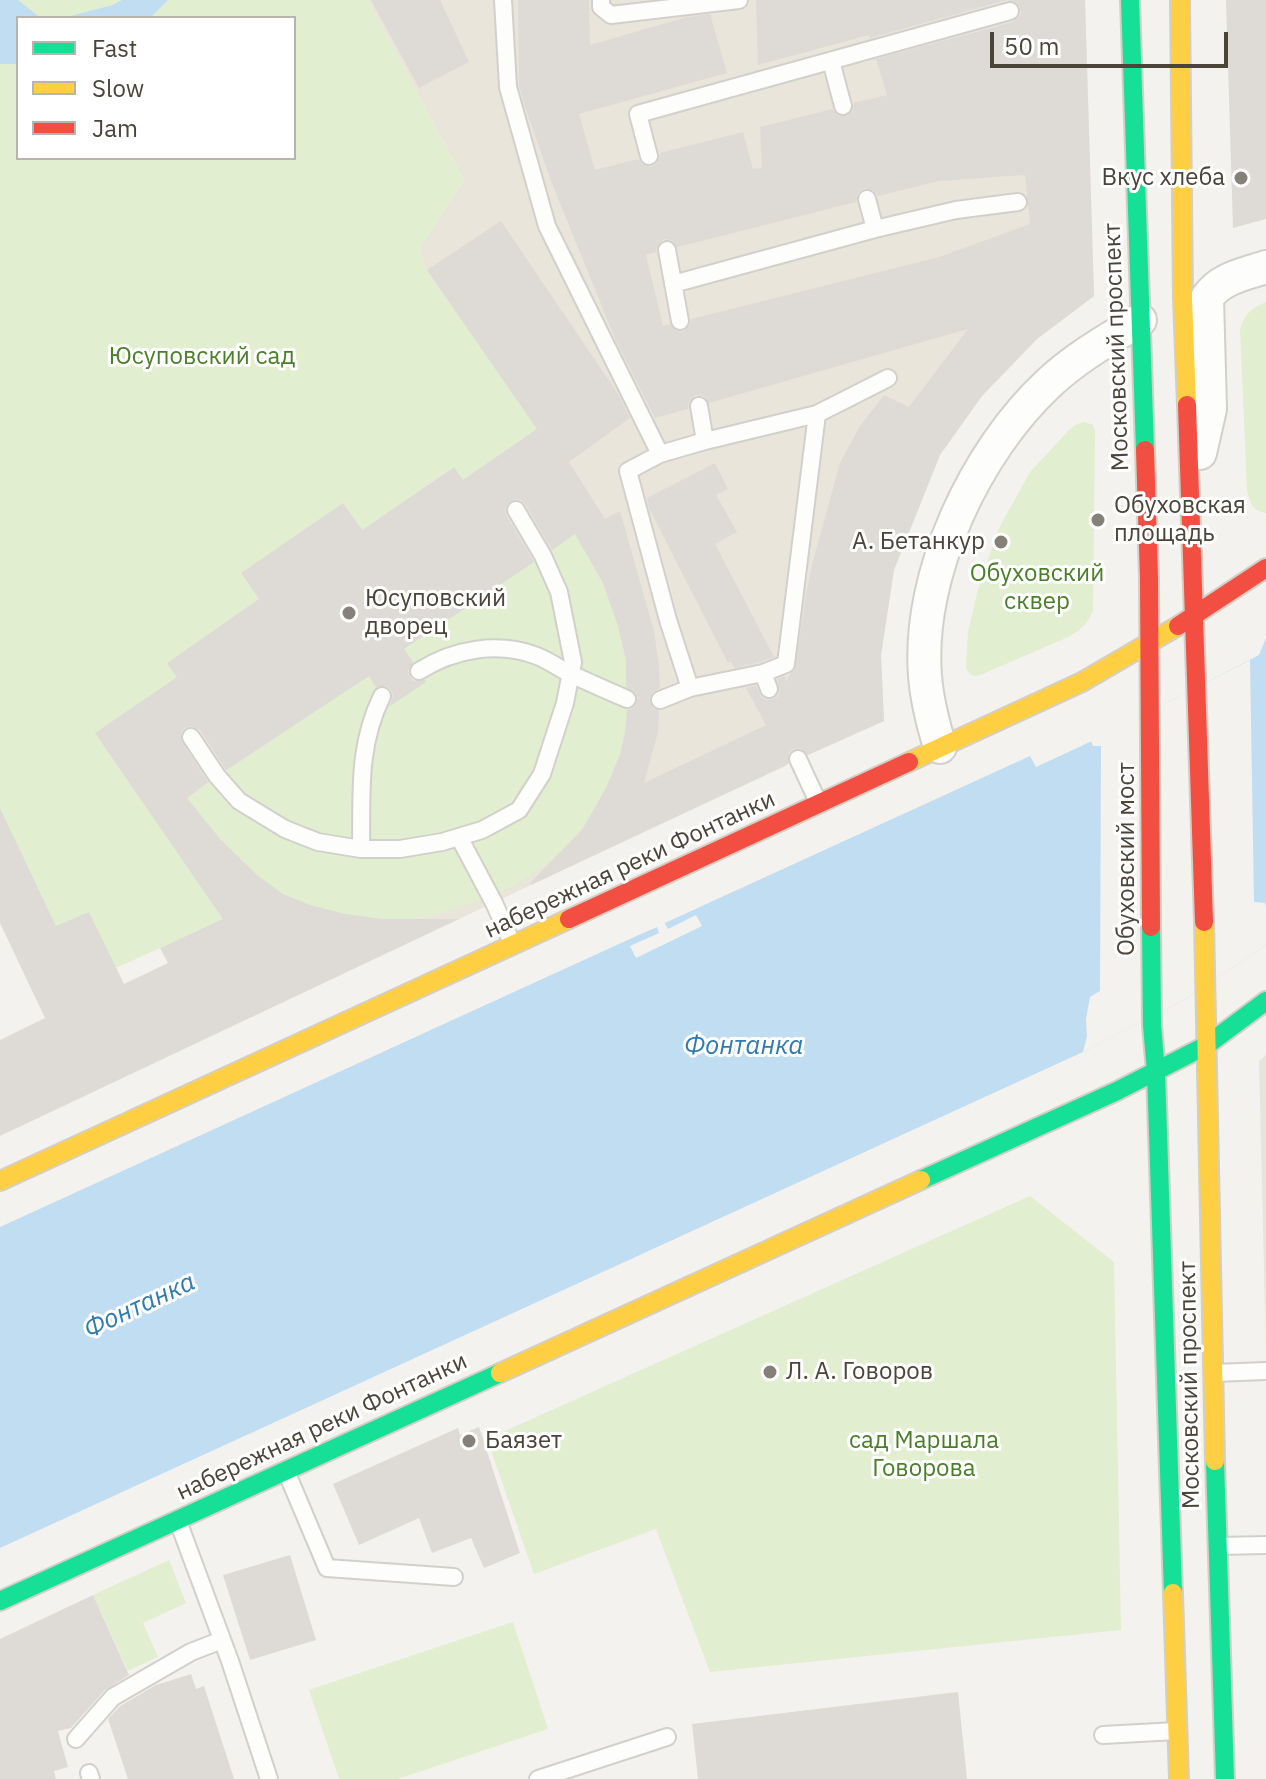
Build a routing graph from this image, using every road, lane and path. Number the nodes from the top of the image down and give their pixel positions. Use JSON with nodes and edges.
{"nodes":[{"id":1,"x":503,"y":0,"type":"edge"},
{"id":2,"x":601,"y":0,"type":"edge"},
{"id":3,"x":739,"y":0,"type":"edge"},
{"id":4,"x":1130,"y":0,"type":"edge"},
{"id":5,"x":1180,"y":0,"type":"edge"},
{"id":6,"x":1010,"y":11,"type":"dead end"},
{"id":7,"x":831,"y":61,"type":"junction"},
{"id":8,"x":843,"y":106,"type":"dead end"},
{"id":9,"x":649,"y":156,"type":"dead end"},
{"id":10,"x":867,"y":199,"type":"dead end"},
{"id":11,"x":1018,"y":202,"type":"dead end"},
{"id":12,"x":875,"y":229,"type":"junction"},
{"id":13,"x":667,"y":250,"type":"dead end"},
{"id":14,"x":1266,"y":267,"type":"edge"},
{"id":15,"x":673,"y":284,"type":"junction"},
{"id":16,"x":1140,"y":320,"type":"junction"},
{"id":17,"x":680,"y":321,"type":"dead end"},
{"id":18,"x":888,"y":378,"type":"dead end"},
{"id":19,"x":699,"y":406,"type":"dead end"},
{"id":20,"x":817,"y":414,"type":"junction"},
{"id":21,"x":705,"y":441,"type":"junction"},
{"id":22,"x":660,"y":454,"type":"junction"},
{"id":23,"x":1190,"y":499,"type":"junction"},
{"id":24,"x":516,"y":510,"type":"dead end"},
{"id":25,"x":1266,"y":568,"type":"edge"},
{"id":26,"x":1194,"y":616,"type":"junction"},
{"id":27,"x":1150,"y":642,"type":"junction"},
{"id":28,"x":419,"y":671,"type":"dead end"},
{"id":29,"x":571,"y":674,"type":"junction"},
{"id":30,"x":690,"y":688,"type":"junction"},
{"id":31,"x":1150,"y":693,"type":"joint"},
{"id":32,"x":382,"y":696,"type":"dead end"},
{"id":33,"x":627,"y":699,"type":"dead end"},
{"id":34,"x":660,"y":700,"type":"dead end"},
{"id":35,"x":191,"y":737,"type":"dead end"},
{"id":36,"x":940,"y":747,"type":"junction"},
{"id":37,"x":798,"y":759,"type":"dead end"},
{"id":38,"x":819,"y":804,"type":"junction"},
{"id":39,"x":459,"y":837,"type":"junction"},
{"id":40,"x":361,"y":849,"type":"junction"},
{"id":41,"x":513,"y":945,"type":"junction"},
{"id":42,"x":1266,"y":1001,"type":"edge"},
{"id":43,"x":1152,"y":1025,"type":"joint"},
{"id":44,"x":1207,"y":1045,"type":"junction"},
{"id":45,"x":1156,"y":1072,"type":"junction"},
{"id":46,"x":0,"y":1181,"type":"edge"},
{"id":47,"x":1266,"y":1371,"type":"edge"},
{"id":48,"x":1213,"y":1373,"type":"junction"},
{"id":49,"x":286,"y":1470,"type":"junction"},
{"id":50,"x":177,"y":1520,"type":"junction"},
{"id":51,"x":1266,"y":1545,"type":"edge"},
{"id":52,"x":1218,"y":1546,"type":"junction"},
{"id":53,"x":454,"y":1577,"type":"dead end"},
{"id":54,"x":0,"y":1601,"type":"edge"},
{"id":55,"x":222,"y":1640,"type":"junction"},
{"id":56,"x":1178,"y":1731,"type":"junction"},
{"id":57,"x":1103,"y":1735,"type":"dead end"},
{"id":58,"x":667,"y":1737,"type":"dead end"},
{"id":59,"x":76,"y":1739,"type":"dead end"},
{"id":60,"x":269,"y":1779,"type":"edge"},
{"id":61,"x":538,"y":1779,"type":"edge"},
{"id":62,"x":1179,"y":1779,"type":"edge"},
{"id":63,"x":1225,"y":1779,"type":"edge"}],
"edges":[{"from":1,"to":22,"type":"lane"},
{"from":2,"to":3,"type":"lane"},
{"from":4,"to":16,"type":"main road","name":"Московский проспект"},
{"from":5,"to":23,"type":"main road"},
{"from":6,"to":7,"type":"lane"},
{"from":7,"to":8,"type":"lane"},
{"from":7,"to":9,"type":"lane"},
{"from":10,"to":12,"type":"lane"},
{"from":11,"to":12,"type":"lane"},
{"from":12,"to":15,"type":"lane"},
{"from":13,"to":15,"type":"lane"},
{"from":14,"to":23,"type":"street"},
{"from":15,"to":17,"type":"lane"},
{"from":16,"to":27,"type":"main road","name":"Московский проспект"},
{"from":16,"to":36,"type":"street"},
{"from":18,"to":20,"type":"lane"},
{"from":19,"to":21,"type":"lane"},
{"from":20,"to":21,"type":"lane"},
{"from":20,"to":30,"type":"lane"},
{"from":21,"to":22,"type":"lane"},
{"from":22,"to":30,"type":"lane"},
{"from":23,"to":26,"type":"main road"},
{"from":24,"to":29,"type":"lane"},
{"from":25,"to":26,"type":"main road","name":"набережная реки Фонтанки"},
{"from":26,"to":27,"type":"main road","name":"набережная реки Фонтанки"},
{"from":26,"to":44,"type":"main road","name":"Московский проспект"},
{"from":27,"to":31,"type":"main road","name":"Московский проспект"},
{"from":27,"to":36,"type":"main road","name":"набережная реки Фонтанки"},
{"from":28,"to":29,"type":"lane"},
{"from":29,"to":33,"type":"lane"},
{"from":29,"to":39,"type":"lane"},
{"from":30,"to":34,"type":"lane"},
{"from":31,"to":43,"type":"main road","name":"Обуховский мост"},
{"from":32,"to":40,"type":"lane"},
{"from":35,"to":40,"type":"lane"},
{"from":36,"to":38,"type":"main road","name":"набережная реки Фонтанки"},
{"from":37,"to":38,"type":"lane"},
{"from":38,"to":41,"type":"main road","name":"набережная реки Фонтанки"},
{"from":39,"to":40,"type":"lane"},
{"from":39,"to":41,"type":"lane"},
{"from":41,"to":46,"type":"main road","name":"набережная реки Фонтанки"},
{"from":42,"to":44,"type":"main road","name":"набережная реки Фонтанки"},
{"from":43,"to":45,"type":"main road","name":"Московский проспект"},
{"from":44,"to":45,"type":"main road","name":"набережная реки Фонтанки"},
{"from":44,"to":48,"type":"main road","name":"Московский проспект"},
{"from":45,"to":49,"type":"main road","name":"набережная реки Фонтанки"},
{"from":45,"to":56,"type":"main road","name":"Московский проспект"},
{"from":47,"to":48,"type":"lane"},
{"from":48,"to":52,"type":"main road","name":"Московский проспект"},
{"from":49,"to":50,"type":"main road","name":"набережная реки Фонтанки"},
{"from":49,"to":53,"type":"lane"},
{"from":50,"to":54,"type":"main road","name":"набережная реки Фонтанки"},
{"from":50,"to":55,"type":"lane"},
{"from":51,"to":52,"type":"lane"},
{"from":52,"to":63,"type":"main road","name":"Московский проспект"},
{"from":55,"to":59,"type":"lane"},
{"from":55,"to":60,"type":"lane"},
{"from":56,"to":57,"type":"lane"},
{"from":56,"to":62,"type":"main road","name":"Московский проспект"},
{"from":58,"to":61,"type":"lane"}]}
